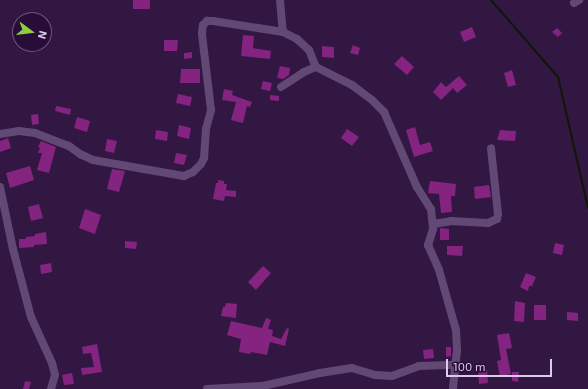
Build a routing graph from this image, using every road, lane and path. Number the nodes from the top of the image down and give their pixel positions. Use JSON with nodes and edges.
{"nodes":[{"id":1,"x":280,"y":0,"type":"edge"},
{"id":2,"x":283,"y":32,"type":"junction"},
{"id":3,"x":316,"y":67,"type":"junction"},
{"id":4,"x":281,"y":87,"type":"dead end"},
{"id":5,"x":0,"y":134,"type":"edge"},
{"id":6,"x":491,"y":148,"type":"dead end"},
{"id":7,"x":0,"y":188,"type":"edge"},
{"id":8,"x":433,"y":224,"type":"junction"},
{"id":9,"x":455,"y":365,"type":"junction"},
{"id":10,"x":51,"y":389,"type":"edge"},
{"id":11,"x":207,"y":389,"type":"edge"},
{"id":12,"x":453,"y":389,"type":"edge"}],
"edges":[{"from":1,"to":2,"type":"street"},
{"from":2,"to":3,"type":"street"},
{"from":2,"to":5,"type":"street"},
{"from":3,"to":4,"type":"street"},
{"from":3,"to":8,"type":"street"},
{"from":6,"to":8,"type":"street"},
{"from":7,"to":10,"type":"street"},
{"from":8,"to":9,"type":"street"},
{"from":9,"to":11,"type":"street"},
{"from":9,"to":12,"type":"street"}]}
